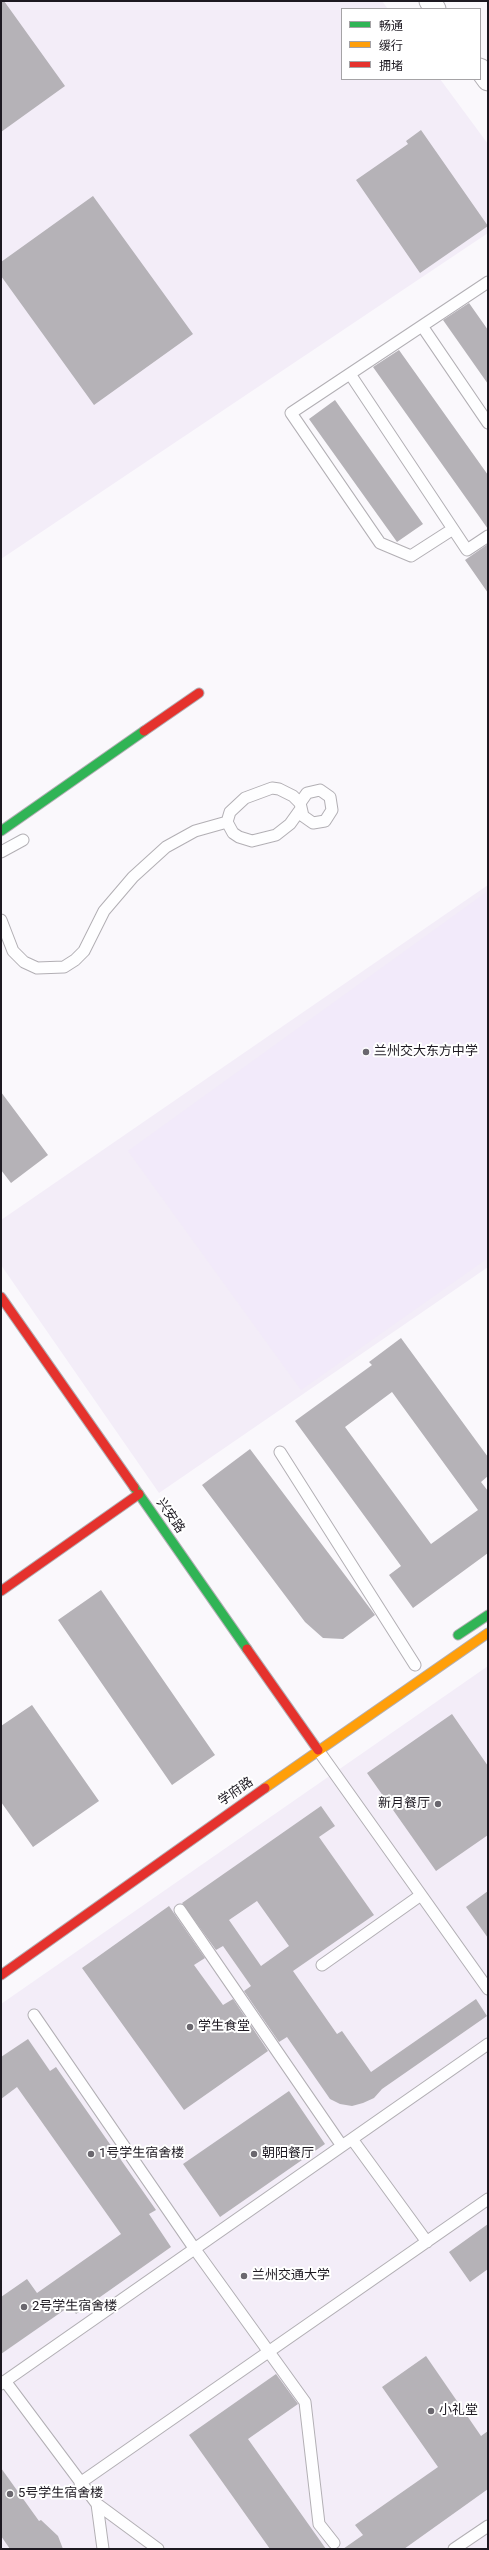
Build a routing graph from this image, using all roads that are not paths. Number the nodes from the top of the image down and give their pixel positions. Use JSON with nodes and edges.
{"nodes":[{"id":1,"x":481,"y":70,"type":"edge"},
{"id":2,"x":488,"y":80,"type":"edge"},
{"id":3,"x":488,"y":282,"type":"edge"},
{"id":4,"x":422,"y":326,"type":"junction"},
{"id":5,"x":350,"y":374,"type":"junction"},
{"id":6,"x":488,"y":423,"type":"edge"},
{"id":7,"x":453,"y":529,"type":"junction"},
{"id":8,"x":488,"y":536,"type":"edge"},
{"id":9,"x":199,"y":693,"type":"dead end"},
{"id":10,"x":227,"y":822,"type":"junction"},
{"id":11,"x":1,"y":831,"type":"edge"},
{"id":12,"x":24,"y":840,"type":"dead end"},
{"id":13,"x":1,"y":852,"type":"edge"},
{"id":14,"x":1,"y":920,"type":"edge"},
{"id":15,"x":1,"y":1297,"type":"edge"},
{"id":16,"x":280,"y":1452,"type":"dead end"},
{"id":17,"x":139,"y":1494,"type":"junction"},
{"id":18,"x":1,"y":1591,"type":"edge"},
{"id":19,"x":488,"y":1615,"type":"edge"},
{"id":20,"x":488,"y":1633,"type":"edge"},
{"id":21,"x":451,"y":1640,"type":"dead end"},
{"id":22,"x":415,"y":1665,"type":"dead end"},
{"id":23,"x":318,"y":1750,"type":"junction"},
{"id":24,"x":421,"y":1895,"type":"junction"},
{"id":25,"x":180,"y":1910,"type":"dead end"},
{"id":26,"x":322,"y":1965,"type":"dead end"},
{"id":27,"x":1,"y":1975,"type":"edge"},
{"id":28,"x":488,"y":1989,"type":"edge"},
{"id":29,"x":34,"y":2015,"type":"dead end"},
{"id":30,"x":488,"y":2044,"type":"edge"},
{"id":31,"x":352,"y":2139,"type":"junction"},
{"id":32,"x":342,"y":2146,"type":"junction"},
{"id":33,"x":488,"y":2199,"type":"edge"},
{"id":34,"x":427,"y":2242,"type":"junction"},
{"id":35,"x":194,"y":2248,"type":"junction"},
{"id":36,"x":268,"y":2352,"type":"junction"},
{"id":37,"x":3,"y":2382,"type":"edge"},
{"id":38,"x":80,"y":2483,"type":"junction"},
{"id":39,"x":97,"y":2504,"type":"junction"},
{"id":40,"x":488,"y":2526,"type":"edge"},
{"id":41,"x":334,"y":2543,"type":"dead end"},
{"id":42,"x":103,"y":2549,"type":"edge"},
{"id":43,"x":158,"y":2549,"type":"edge"},
{"id":44,"x":454,"y":2549,"type":"edge"}],
"edges":[{"from":1,"to":2,"type":"street"},
{"from":3,"to":4,"type":"lane"},
{"from":4,"to":5,"type":"lane"},
{"from":4,"to":6,"type":"lane"},
{"from":5,"to":7,"type":"lane"},
{"from":5,"to":7,"type":"lane"},
{"from":7,"to":8,"type":"lane"},
{"from":9,"to":11,"type":"street"},
{"from":10,"to":10,"type":"lane"},
{"from":10,"to":14,"type":"lane"},
{"from":12,"to":13,"type":"lane"},
{"from":15,"to":17,"type":"street","name":"兴安路"},
{"from":16,"to":22,"type":"lane"},
{"from":17,"to":18,"type":"street"},
{"from":17,"to":23,"type":"street","name":"兴安路"},
{"from":19,"to":21,"type":"street"},
{"from":20,"to":23,"type":"street","name":"学府路"},
{"from":23,"to":24,"type":"lane"},
{"from":23,"to":27,"type":"street","name":"学府路"},
{"from":24,"to":26,"type":"lane"},
{"from":24,"to":28,"type":"lane"},
{"from":25,"to":32,"type":"lane"},
{"from":29,"to":35,"type":"lane"},
{"from":30,"to":31,"type":"lane"},
{"from":31,"to":32,"type":"lane"},
{"from":31,"to":34,"type":"lane"},
{"from":32,"to":35,"type":"lane"},
{"from":33,"to":34,"type":"lane"},
{"from":34,"to":36,"type":"lane"},
{"from":35,"to":36,"type":"lane"},
{"from":35,"to":37,"type":"lane"},
{"from":36,"to":38,"type":"lane"},
{"from":36,"to":41,"type":"lane"},
{"from":37,"to":38,"type":"lane"},
{"from":38,"to":39,"type":"lane"},
{"from":39,"to":42,"type":"lane"},
{"from":39,"to":43,"type":"lane"},
{"from":40,"to":44,"type":"lane"}]}
